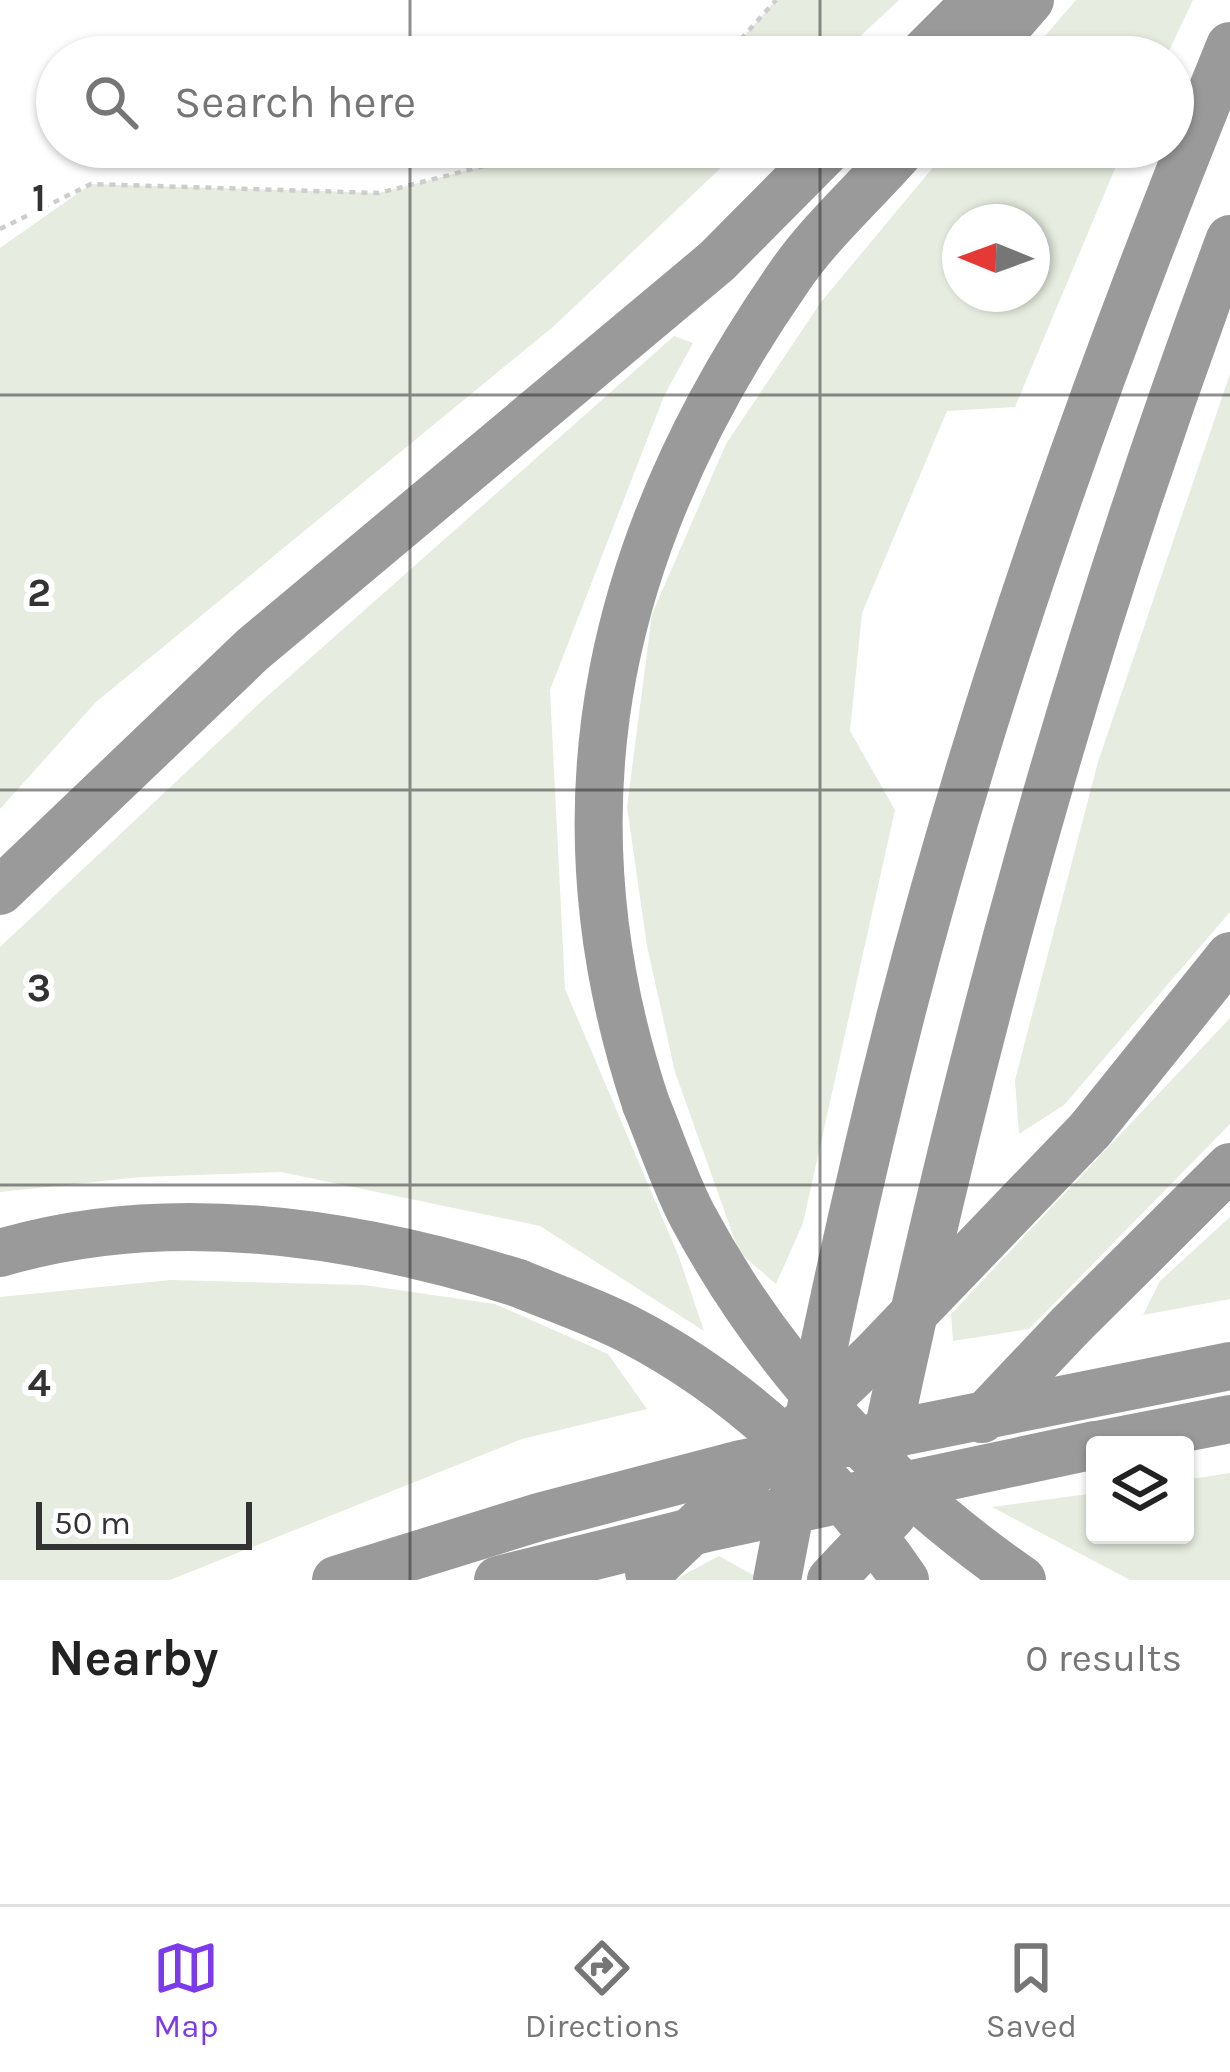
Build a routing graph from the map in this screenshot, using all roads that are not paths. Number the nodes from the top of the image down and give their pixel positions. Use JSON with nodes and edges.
{"nodes":[{"id":1,"x":977,"y":0,"type":"edge"},
{"id":2,"x":1030,"y":0,"type":"edge"},
{"id":3,"x":941,"y":36,"type":"edge"},
{"id":4,"x":999,"y":36,"type":"edge"},
{"id":5,"x":1230,"y":46,"type":"edge"},
{"id":6,"x":1194,"y":140,"type":"edge"},
{"id":7,"x":809,"y":168,"type":"edge"},
{"id":8,"x":885,"y":168,"type":"edge"},
{"id":9,"x":1183,"y":168,"type":"edge"},
{"id":10,"x":1230,"y":239,"type":"edge"},
{"id":11,"x":0,"y":891,"type":"edge"},
{"id":12,"x":1230,"y":956,"type":"edge"},
{"id":13,"x":1230,"y":1167,"type":"edge"},
{"id":14,"x":0,"y":1252,"type":"edge"},
{"id":15,"x":1230,"y":1366,"type":"edge"},
{"id":16,"x":1230,"y":1419,"type":"edge"},
{"id":17,"x":1142,"y":1436,"type":"edge"},
{"id":18,"x":1086,"y":1447,"type":"edge"},
{"id":19,"x":645,"y":1576,"type":"edge"},
{"id":20,"x":335,"y":1580,"type":"edge"},
{"id":21,"x":498,"y":1580,"type":"edge"},
{"id":22,"x":776,"y":1580,"type":"edge"},
{"id":23,"x":831,"y":1580,"type":"edge"},
{"id":24,"x":857,"y":1580,"type":"edge"},
{"id":25,"x":905,"y":1580,"type":"edge"},
{"id":26,"x":1022,"y":1580,"type":"edge"}],
"edges":[{"from":1,"to":3,"type":"highway"},
{"from":2,"to":4,"type":"highway"},
{"from":5,"to":6,"type":"highway"},
{"from":7,"to":11,"type":"highway"},
{"from":8,"to":26,"type":"highway","bridge":true},
{"from":9,"to":22,"type":"highway"},
{"from":10,"to":24,"type":"highway"},
{"from":12,"to":19,"type":"highway","bridge":true},
{"from":13,"to":23,"type":"highway","bridge":true},
{"from":14,"to":25,"type":"highway","bridge":true},
{"from":15,"to":20,"type":"highway","bridge":true},
{"from":16,"to":17,"type":"highway"},
{"from":18,"to":21,"type":"highway","bridge":true}]}
